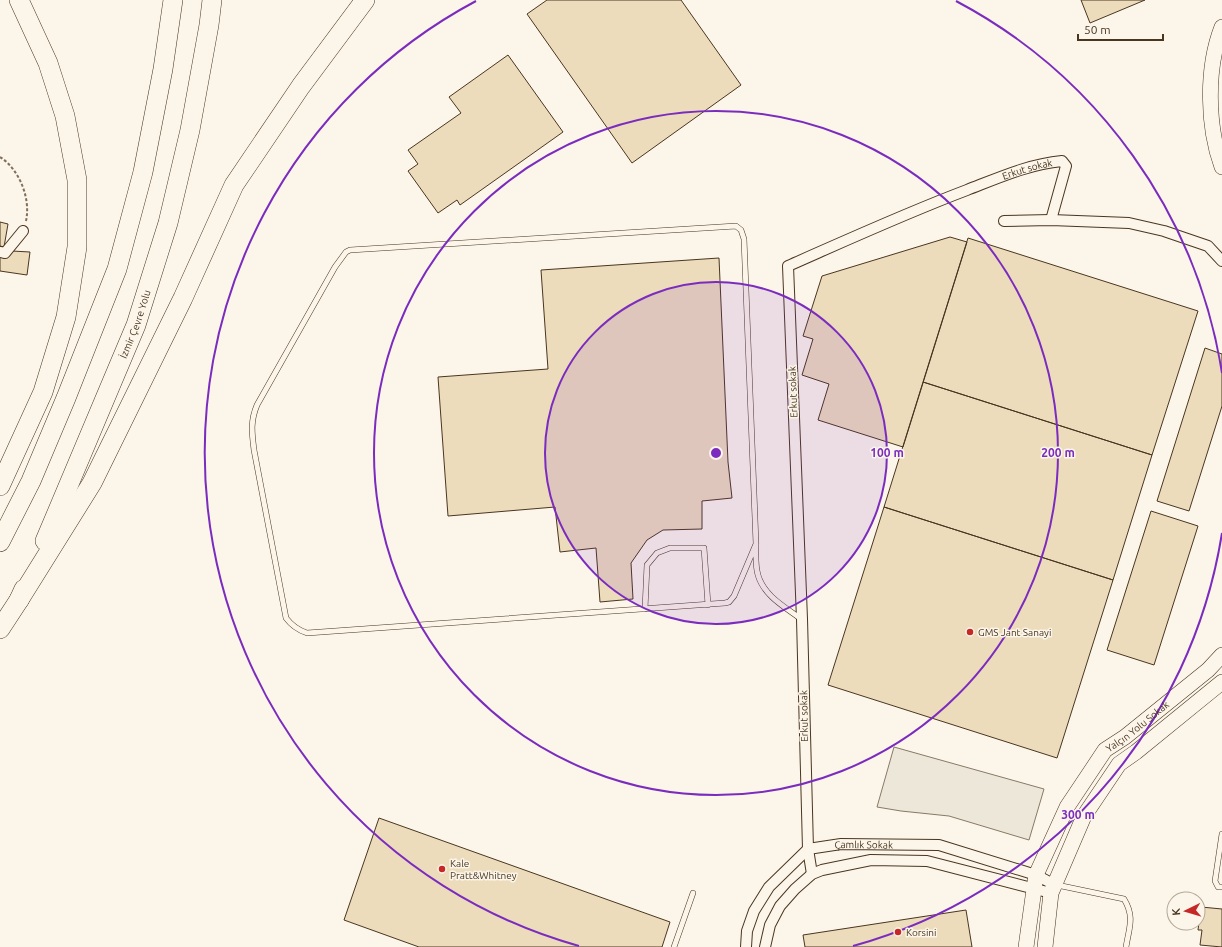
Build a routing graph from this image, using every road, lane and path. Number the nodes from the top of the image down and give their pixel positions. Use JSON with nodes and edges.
{"nodes":[{"id":1,"x":19,"y":0,"type":"edge"},
{"id":2,"x":173,"y":0,"type":"edge"},
{"id":3,"x":212,"y":0,"type":"edge"},
{"id":4,"x":365,"y":0,"type":"edge"},
{"id":5,"x":1222,"y":27,"type":"edge"},
{"id":6,"x":0,"y":157,"type":"edge"},
{"id":7,"x":1222,"y":167,"type":"edge"},
{"id":8,"x":1051,"y":220,"type":"junction"},
{"id":9,"x":1004,"y":221,"type":"dead end"},
{"id":10,"x":23,"y":231,"type":"joint"},
{"id":11,"x":0,"y":252,"type":"edge"},
{"id":12,"x":1222,"y":261,"type":"edge"},
{"id":13,"x":0,"y":486,"type":"edge"},
{"id":14,"x":0,"y":542,"type":"edge"},
{"id":15,"x":756,"y":544,"type":"junction"},
{"id":16,"x":19,"y":600,"type":"junction"},
{"id":17,"x":708,"y":604,"type":"junction"},
{"id":18,"x":645,"y":609,"type":"junction"},
{"id":19,"x":802,"y":619,"type":"junction"},
{"id":20,"x":0,"y":629,"type":"edge"},
{"id":21,"x":1222,"y":655,"type":"edge"},
{"id":22,"x":1222,"y":682,"type":"edge"},
{"id":23,"x":1222,"y":834,"type":"edge"},
{"id":24,"x":808,"y":849,"type":"junction"},
{"id":25,"x":812,"y":874,"type":"junction"},
{"id":26,"x":1035,"y":882,"type":"junction"},
{"id":27,"x":1222,"y":887,"type":"edge"},
{"id":28,"x":1053,"y":889,"type":"junction"},
{"id":29,"x":693,"y":893,"type":"dead end"},
{"id":30,"x":674,"y":947,"type":"edge"},
{"id":31,"x":746,"y":947,"type":"edge"},
{"id":32,"x":765,"y":947,"type":"edge"},
{"id":33,"x":1026,"y":947,"type":"edge"},
{"id":34,"x":1045,"y":947,"type":"edge"},
{"id":35,"x":1126,"y":947,"type":"edge"}],
"edges":[{"from":1,"to":13,"type":"highway"},
{"from":2,"to":14,"type":"highway"},
{"from":3,"to":16,"type":"highway","name":"İzmir Çevre Yolu"},
{"from":4,"to":16,"type":"highway"},
{"from":5,"to":7,"type":"street"},
{"from":6,"to":10,"type":"path"},
{"from":8,"to":9,"type":"street"},
{"from":8,"to":12,"type":"street"},
{"from":8,"to":19,"type":"street","name":"Erkut sokak"},
{"from":10,"to":11,"type":"street"},
{"from":15,"to":17,"type":"lane"},
{"from":15,"to":18,"type":"lane"},
{"from":15,"to":19,"type":"lane"},
{"from":16,"to":20,"type":"highway","name":"İzmir Çevre Yolu"},
{"from":17,"to":18,"type":"lane"},
{"from":17,"to":18,"type":"lane"},
{"from":19,"to":24,"type":"street","name":"Erkut sokak"},
{"from":21,"to":26,"type":"street","name":"Yalçın Yolu Sokak"},
{"from":22,"to":28,"type":"street","name":"Yalçın Yolu Sokak"},
{"from":23,"to":27,"type":"lane"},
{"from":24,"to":25,"type":"street","name":"Erkut sokak"},
{"from":24,"to":26,"type":"street","name":"Çamlık Sokak"},
{"from":24,"to":31,"type":"street"},
{"from":25,"to":26,"type":"street","name":"Çamlık Sokak"},
{"from":25,"to":32,"type":"street","name":"Çamlık Sokak"},
{"from":26,"to":28,"type":"street","name":"Çamlık Sokak"},
{"from":26,"to":33,"type":"street","name":"Yalçın Yolu Sokak"},
{"from":28,"to":34,"type":"street","name":"Yalçın Yolu Sokak"},
{"from":28,"to":35,"type":"lane"},
{"from":29,"to":30,"type":"lane"}]}
